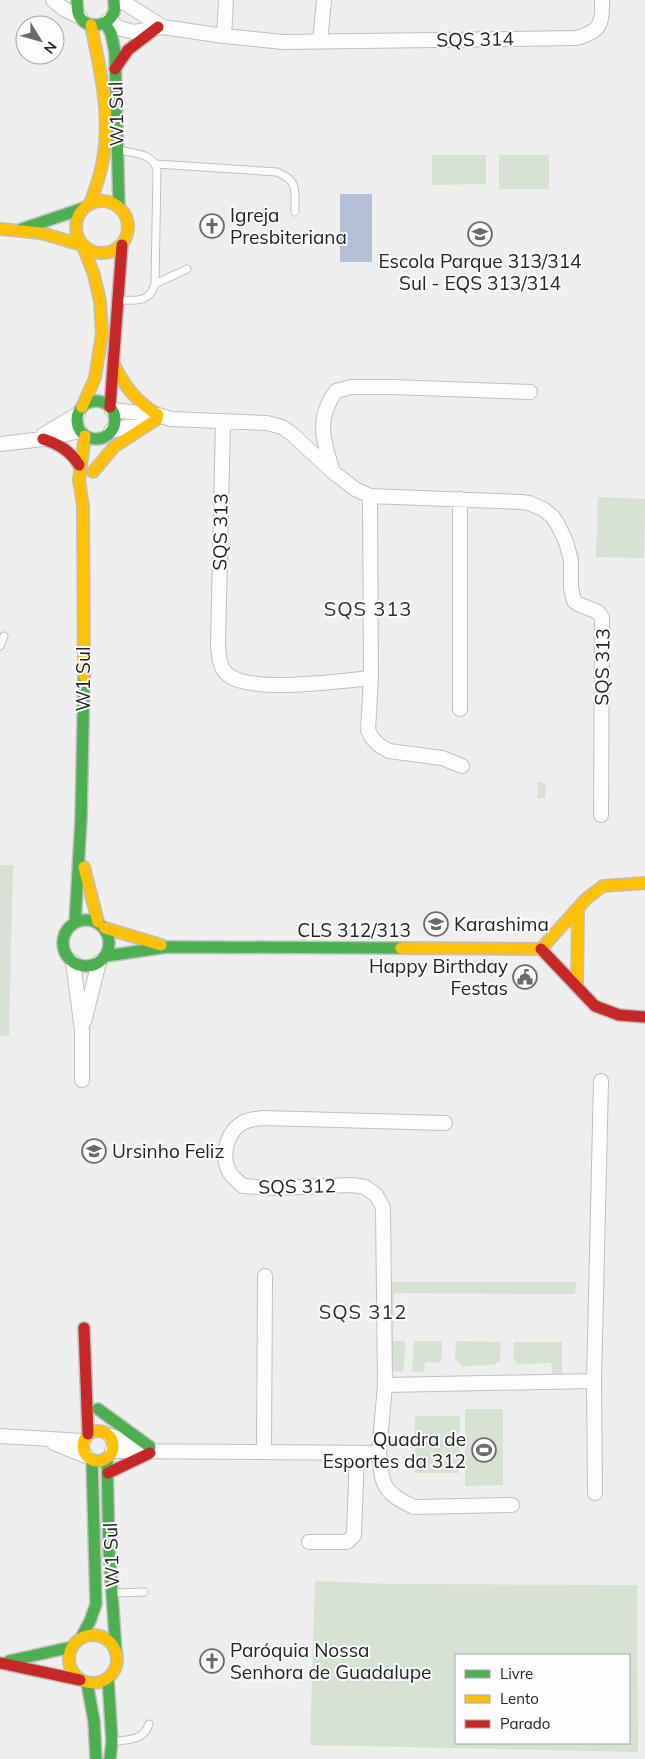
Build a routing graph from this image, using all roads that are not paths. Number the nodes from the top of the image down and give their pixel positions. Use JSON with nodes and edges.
{"nodes":[{"id":1,"x":53,"y":0,"type":"edge"},
{"id":2,"x":77,"y":0,"type":"edge"},
{"id":3,"x":114,"y":0,"type":"edge"},
{"id":4,"x":120,"y":0,"type":"edge"},
{"id":5,"x":226,"y":0,"type":"edge"},
{"id":6,"x":324,"y":0,"type":"edge"},
{"id":7,"x":602,"y":0,"type":"edge"},
{"id":8,"x":85,"y":21,"type":"junction"},
{"id":9,"x":106,"y":22,"type":"junction"},
{"id":10,"x":161,"y":27,"type":"junction"},
{"id":11,"x":224,"y":36,"type":"junction"},
{"id":12,"x":320,"y":42,"type":"junction"},
{"id":13,"x":115,"y":69,"type":"junction"},
{"id":14,"x":117,"y":150,"type":"junction"},
{"id":15,"x":156,"y":164,"type":"junction"},
{"id":16,"x":87,"y":206,"type":"junction"},
{"id":17,"x":119,"y":207,"type":"junction"},
{"id":18,"x":295,"y":212,"type":"dead end"},
{"id":19,"x":0,"y":229,"type":"edge"},
{"id":20,"x":22,"y":229,"type":"junction"},
{"id":21,"x":83,"y":245,"type":"junction"},
{"id":22,"x":122,"y":245,"type":"junction"},
{"id":23,"x":187,"y":269,"type":"dead end"},
{"id":24,"x":155,"y":284,"type":"junction"},
{"id":25,"x":118,"y":300,"type":"junction"},
{"id":26,"x":114,"y":365,"type":"junction"},
{"id":27,"x":530,"y":392,"type":"dead end"},
{"id":28,"x":111,"y":409,"type":"junction"},
{"id":29,"x":80,"y":411,"type":"junction"},
{"id":30,"x":160,"y":417,"type":"junction"},
{"id":31,"x":223,"y":421,"type":"junction"},
{"id":32,"x":83,"y":433,"type":"junction"},
{"id":33,"x":106,"y":434,"type":"junction"},
{"id":34,"x":39,"y":439,"type":"junction"},
{"id":35,"x":0,"y":444,"type":"edge"},
{"id":36,"x":79,"y":465,"type":"junction"},
{"id":37,"x":93,"y":472,"type":"junction"},
{"id":38,"x":333,"y":472,"type":"junction"},
{"id":39,"x":370,"y":496,"type":"junction"},
{"id":40,"x":460,"y":499,"type":"junction"},
{"id":41,"x":83,"y":506,"type":"junction"},
{"id":42,"x":4,"y":636,"type":"dead end"},
{"id":43,"x":0,"y":646,"type":"edge"},
{"id":44,"x":371,"y":678,"type":"junction"},
{"id":45,"x":460,"y":709,"type":"dead end"},
{"id":46,"x":462,"y":766,"type":"dead end"},
{"id":47,"x":601,"y":815,"type":"dead end"},
{"id":48,"x":80,"y":852,"type":"junction"},
{"id":49,"x":645,"y":883,"type":"edge"},
{"id":50,"x":578,"y":908,"type":"junction"},
{"id":51,"x":75,"y":923,"type":"junction"},
{"id":52,"x":101,"y":925,"type":"junction"},
{"id":53,"x":167,"y":947,"type":"junction"},
{"id":54,"x":541,"y":949,"type":"junction"},
{"id":55,"x":102,"y":959,"type":"junction"},
{"id":56,"x":73,"y":962,"type":"junction"},
{"id":57,"x":577,"y":988,"type":"junction"},
{"id":58,"x":645,"y":1017,"type":"edge"},
{"id":59,"x":82,"y":1030,"type":"junction"},
{"id":60,"x":82,"y":1080,"type":"dead end"},
{"id":61,"x":602,"y":1081,"type":"dead end"},
{"id":62,"x":445,"y":1123,"type":"dead end"},
{"id":63,"x":265,"y":1276,"type":"dead end"},
{"id":64,"x":84,"y":1328,"type":"dead end"},
{"id":65,"x":594,"y":1382,"type":"junction"},
{"id":66,"x":385,"y":1385,"type":"junction"},
{"id":67,"x":87,"y":1386,"type":"junction"},
{"id":68,"x":98,"y":1409,"type":"junction"},
{"id":69,"x":106,"y":1434,"type":"junction"},
{"id":70,"x":0,"y":1436,"type":"edge"},
{"id":71,"x":86,"y":1437,"type":"junction"},
{"id":72,"x":46,"y":1440,"type":"junction"},
{"id":73,"x":154,"y":1450,"type":"junction"},
{"id":74,"x":264,"y":1452,"type":"junction"},
{"id":75,"x":356,"y":1453,"type":"junction"},
{"id":76,"x":379,"y":1453,"type":"junction"},
{"id":77,"x":110,"y":1455,"type":"junction"},
{"id":78,"x":89,"y":1458,"type":"junction"},
{"id":79,"x":108,"y":1473,"type":"junction"},
{"id":80,"x":595,"y":1493,"type":"dead end"},
{"id":81,"x":512,"y":1505,"type":"dead end"},
{"id":82,"x":309,"y":1542,"type":"dead end"},
{"id":83,"x":144,"y":1592,"type":"dead end"},
{"id":84,"x":112,"y":1593,"type":"junction"},
{"id":85,"x":81,"y":1638,"type":"junction"},
{"id":86,"x":72,"y":1646,"type":"junction"},
{"id":87,"x":116,"y":1652,"type":"junction"},
{"id":88,"x":2,"y":1663,"type":"edge"},
{"id":89,"x":108,"y":1678,"type":"junction"},
{"id":90,"x":83,"y":1681,"type":"junction"},
{"id":91,"x":149,"y":1724,"type":"dead end"},
{"id":92,"x":112,"y":1742,"type":"junction"},
{"id":93,"x":96,"y":1759,"type":"edge"},
{"id":94,"x":110,"y":1759,"type":"edge"}],
"edges":[{"from":1,"to":8,"type":"street"},
{"from":2,"to":8,"type":"street","name":"W1 Sul"},
{"from":3,"to":9,"type":"street"},
{"from":4,"to":10,"type":"street","name":"SQS 314"},
{"from":5,"to":11,"type":"street"},
{"from":6,"to":12,"type":"street"},
{"from":7,"to":12,"type":"street","name":"SQS 314"},
{"from":8,"to":9,"type":"street"},
{"from":8,"to":16,"type":"street","name":"W1 Sul"},
{"from":9,"to":10,"type":"street","name":"SQS 314"},
{"from":9,"to":13,"type":"street","name":"W1 Sul"},
{"from":10,"to":11,"type":"street","name":"SQS 314"},
{"from":10,"to":13,"type":"street"},
{"from":11,"to":12,"type":"street","name":"SQS 314"},
{"from":13,"to":14,"type":"street","name":"W1 Sul"},
{"from":14,"to":15,"type":"lane"},
{"from":14,"to":17,"type":"street","name":"W1 Sul"},
{"from":15,"to":18,"type":"lane"},
{"from":15,"to":24,"type":"lane"},
{"from":16,"to":17,"type":"street"},
{"from":16,"to":20,"type":"street"},
{"from":16,"to":21,"type":"street"},
{"from":17,"to":22,"type":"street"},
{"from":19,"to":20,"type":"street"},
{"from":20,"to":21,"type":"street"},
{"from":21,"to":22,"type":"street"},
{"from":21,"to":29,"type":"street"},
{"from":22,"to":25,"type":"street"},
{"from":23,"to":24,"type":"lane"},
{"from":24,"to":25,"type":"lane"},
{"from":25,"to":26,"type":"street"},
{"from":26,"to":28,"type":"street"},
{"from":26,"to":30,"type":"street"},
{"from":27,"to":38,"type":"street"},
{"from":28,"to":29,"type":"street"},
{"from":28,"to":30,"type":"street","name":"SQS 313"},
{"from":28,"to":33,"type":"street"},
{"from":29,"to":32,"type":"street"},
{"from":29,"to":34,"type":"street"},
{"from":30,"to":31,"type":"street","name":"SQS 313"},
{"from":30,"to":33,"type":"street","name":"SQS 313"},
{"from":30,"to":37,"type":"street"},
{"from":31,"to":38,"type":"street","name":"SQS 313"},
{"from":31,"to":44,"type":"street","name":"SQS 313"},
{"from":32,"to":33,"type":"street"},
{"from":32,"to":34,"type":"street"},
{"from":32,"to":36,"type":"street","name":"W1 Sul"},
{"from":33,"to":37,"type":"street","name":"W1 Sul"},
{"from":34,"to":35,"type":"street"},
{"from":34,"to":36,"type":"street"},
{"from":36,"to":41,"type":"street","name":"W1 Sul"},
{"from":37,"to":41,"type":"street","name":"W1 Sul"},
{"from":38,"to":39,"type":"street","name":"SQS 313"},
{"from":39,"to":40,"type":"street","name":"SQS 313"},
{"from":39,"to":44,"type":"street"},
{"from":40,"to":45,"type":"street"},
{"from":40,"to":47,"type":"street","name":"SQS 313"},
{"from":41,"to":48,"type":"street","name":"W1 Sul"},
{"from":42,"to":43,"type":"lane"},
{"from":44,"to":46,"type":"street"},
{"from":48,"to":51,"type":"street","name":"W1 Sul"},
{"from":48,"to":52,"type":"street","name":"W1 Sul"},
{"from":49,"to":50,"type":"street"},
{"from":50,"to":54,"type":"street"},
{"from":50,"to":57,"type":"street"},
{"from":51,"to":52,"type":"street"},
{"from":51,"to":56,"type":"street"},
{"from":52,"to":53,"type":"street","name":"CLS 312/313"},
{"from":52,"to":55,"type":"street"},
{"from":53,"to":54,"type":"street","name":"CLS 312/313"},
{"from":53,"to":55,"type":"street","name":"CLS 312/313"},
{"from":54,"to":57,"type":"street"},
{"from":55,"to":56,"type":"street"},
{"from":55,"to":59,"type":"street"},
{"from":56,"to":59,"type":"street"},
{"from":57,"to":58,"type":"street"},
{"from":59,"to":60,"type":"street"},
{"from":61,"to":65,"type":"street"},
{"from":62,"to":66,"type":"street","name":"SQS 312"},
{"from":63,"to":74,"type":"street"},
{"from":64,"to":67,"type":"street"},
{"from":65,"to":66,"type":"street"},
{"from":65,"to":80,"type":"street"},
{"from":66,"to":76,"type":"street","name":"SQS 312"},
{"from":67,"to":68,"type":"street"},
{"from":67,"to":71,"type":"street"},
{"from":68,"to":69,"type":"street"},
{"from":68,"to":73,"type":"street"},
{"from":69,"to":71,"type":"street"},
{"from":69,"to":73,"type":"street"},
{"from":69,"to":77,"type":"street"},
{"from":70,"to":72,"type":"street"},
{"from":71,"to":72,"type":"street"},
{"from":71,"to":78,"type":"street"},
{"from":72,"to":78,"type":"street"},
{"from":73,"to":74,"type":"street"},
{"from":73,"to":77,"type":"street"},
{"from":73,"to":79,"type":"street"},
{"from":74,"to":75,"type":"street"},
{"from":75,"to":76,"type":"street"},
{"from":75,"to":82,"type":"street"},
{"from":76,"to":81,"type":"street","name":"SQS 312"},
{"from":77,"to":78,"type":"street"},
{"from":77,"to":79,"type":"street","name":"W1 Sul"},
{"from":78,"to":85,"type":"street","name":"W1 Sul"},
{"from":79,"to":84,"type":"street","name":"W1 Sul"},
{"from":83,"to":84,"type":"lane"},
{"from":84,"to":87,"type":"street","name":"W1 Sul"},
{"from":85,"to":86,"type":"street"},
{"from":85,"to":87,"type":"street"},
{"from":86,"to":88,"type":"street"},
{"from":86,"to":90,"type":"street"},
{"from":87,"to":89,"type":"street"},
{"from":88,"to":90,"type":"street"},
{"from":89,"to":90,"type":"street"},
{"from":89,"to":92,"type":"street"},
{"from":90,"to":93,"type":"street"},
{"from":91,"to":92,"type":"lane"},
{"from":92,"to":94,"type":"street"}]}
